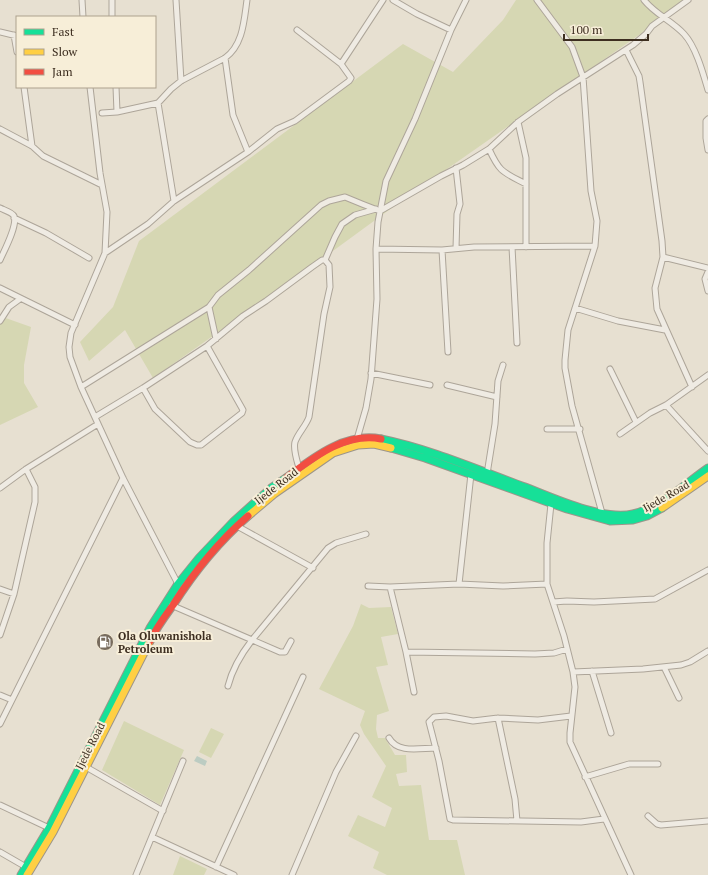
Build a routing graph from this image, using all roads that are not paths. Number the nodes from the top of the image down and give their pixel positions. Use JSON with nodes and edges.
{"nodes":[{"id":1,"x":82,"y":0,"type":"edge"},
{"id":2,"x":112,"y":0,"type":"edge"},
{"id":3,"x":176,"y":0,"type":"edge"},
{"id":4,"x":247,"y":0,"type":"edge"},
{"id":5,"x":383,"y":0,"type":"edge"},
{"id":6,"x":393,"y":0,"type":"edge"},
{"id":7,"x":466,"y":0,"type":"edge"},
{"id":8,"x":537,"y":0,"type":"edge"},
{"id":9,"x":644,"y":0,"type":"edge"},
{"id":10,"x":688,"y":0,"type":"edge"},
{"id":11,"x":83,"y":16,"type":"edge"},
{"id":12,"x":112,"y":16,"type":"edge"},
{"id":13,"x":663,"y":18,"type":"junction"},
{"id":14,"x":297,"y":30,"type":"dead end"},
{"id":15,"x":451,"y":30,"type":"junction"},
{"id":16,"x":0,"y":32,"type":"edge"},
{"id":17,"x":15,"y":36,"type":"edge"},
{"id":18,"x":626,"y":50,"type":"junction"},
{"id":19,"x":226,"y":58,"type":"junction"},
{"id":20,"x":341,"y":64,"type":"junction"},
{"id":21,"x":583,"y":77,"type":"junction"},
{"id":22,"x":181,"y":81,"type":"junction"},
{"id":23,"x":24,"y":88,"type":"edge"},
{"id":24,"x":90,"y":88,"type":"edge"},
{"id":25,"x":116,"y":88,"type":"edge"},
{"id":26,"x":708,"y":90,"type":"edge"},
{"id":27,"x":158,"y":103,"type":"junction"},
{"id":28,"x":117,"y":112,"type":"junction"},
{"id":29,"x":102,"y":113,"type":"dead end"},
{"id":30,"x":708,"y":119,"type":"edge"},
{"id":31,"x":518,"y":122,"type":"junction"},
{"id":32,"x":0,"y":130,"type":"edge"},
{"id":33,"x":32,"y":146,"type":"junction"},
{"id":34,"x":489,"y":149,"type":"junction"},
{"id":35,"x":708,"y":150,"type":"edge"},
{"id":36,"x":248,"y":152,"type":"junction"},
{"id":37,"x":456,"y":168,"type":"junction"},
{"id":38,"x":526,"y":184,"type":"junction"},
{"id":39,"x":102,"y":185,"type":"junction"},
{"id":40,"x":174,"y":200,"type":"junction"},
{"id":41,"x":0,"y":208,"type":"edge"},
{"id":42,"x":378,"y":210,"type":"junction"},
{"id":43,"x":14,"y":218,"type":"junction"},
{"id":44,"x":595,"y":246,"type":"junction"},
{"id":45,"x":512,"y":247,"type":"junction"},
{"id":46,"x":526,"y":247,"type":"junction"},
{"id":47,"x":456,"y":248,"type":"junction"},
{"id":48,"x":376,"y":249,"type":"junction"},
{"id":49,"x":442,"y":250,"type":"junction"},
{"id":50,"x":105,"y":253,"type":"junction"},
{"id":51,"x":663,"y":257,"type":"junction"},
{"id":52,"x":88,"y":258,"type":"dead end"},
{"id":53,"x":0,"y":260,"type":"edge"},
{"id":54,"x":326,"y":260,"type":"junction"},
{"id":55,"x":708,"y":268,"type":"edge"},
{"id":56,"x":708,"y":272,"type":"edge"},
{"id":57,"x":0,"y":288,"type":"edge"},
{"id":58,"x":708,"y":291,"type":"edge"},
{"id":59,"x":20,"y":299,"type":"junction"},
{"id":60,"x":209,"y":307,"type":"junction"},
{"id":61,"x":575,"y":308,"type":"junction"},
{"id":62,"x":0,"y":321,"type":"edge"},
{"id":63,"x":74,"y":325,"type":"junction"},
{"id":64,"x":665,"y":330,"type":"junction"},
{"id":65,"x":216,"y":339,"type":"junction"},
{"id":66,"x":517,"y":343,"type":"dead end"},
{"id":67,"x":207,"y":346,"type":"junction"},
{"id":68,"x":448,"y":352,"type":"dead end"},
{"id":69,"x":502,"y":365,"type":"dead end"},
{"id":70,"x":610,"y":369,"type":"dead end"},
{"id":71,"x":372,"y":373,"type":"junction"},
{"id":72,"x":708,"y":375,"type":"edge"},
{"id":73,"x":430,"y":385,"type":"dead end"},
{"id":74,"x":447,"y":385,"type":"dead end"},
{"id":75,"x":81,"y":387,"type":"junction"},
{"id":76,"x":692,"y":387,"type":"junction"},
{"id":77,"x":143,"y":388,"type":"junction"},
{"id":78,"x":497,"y":397,"type":"junction"},
{"id":79,"x":666,"y":405,"type":"junction"},
{"id":80,"x":95,"y":417,"type":"junction"},
{"id":81,"x":636,"y":422,"type":"junction"},
{"id":82,"x":98,"y":424,"type":"junction"},
{"id":83,"x":547,"y":429,"type":"dead end"},
{"id":84,"x":580,"y":429,"type":"junction"},
{"id":85,"x":620,"y":434,"type":"dead end"},
{"id":86,"x":357,"y":439,"type":"junction"},
{"id":87,"x":708,"y":451,"type":"edge"},
{"id":88,"x":299,"y":468,"type":"junction"},
{"id":89,"x":708,"y":468,"type":"edge"},
{"id":90,"x":26,"y":469,"type":"junction"},
{"id":91,"x":471,"y":474,"type":"junction"},
{"id":92,"x":487,"y":474,"type":"junction"},
{"id":93,"x":708,"y":476,"type":"edge"},
{"id":94,"x":123,"y":478,"type":"junction"},
{"id":95,"x":0,"y":488,"type":"edge"},
{"id":96,"x":551,"y":504,"type":"junction"},
{"id":97,"x":602,"y":513,"type":"junction"},
{"id":98,"x":237,"y":526,"type":"junction"},
{"id":99,"x":366,"y":534,"type":"dead end"},
{"id":100,"x":313,"y":568,"type":"junction"},
{"id":101,"x":708,"y":570,"type":"edge"},
{"id":102,"x":178,"y":584,"type":"junction"},
{"id":103,"x":459,"y":584,"type":"junction"},
{"id":104,"x":547,"y":584,"type":"junction"},
{"id":105,"x":368,"y":586,"type":"dead end"},
{"id":106,"x":390,"y":587,"type":"junction"},
{"id":107,"x":0,"y":589,"type":"edge"},
{"id":108,"x":14,"y":594,"type":"junction"},
{"id":109,"x":552,"y":602,"type":"junction"},
{"id":110,"x":171,"y":605,"type":"junction"},
{"id":111,"x":0,"y":635,"type":"edge"},
{"id":112,"x":252,"y":640,"type":"junction"},
{"id":113,"x":291,"y":641,"type":"dead end"},
{"id":114,"x":567,"y":648,"type":"junction"},
{"id":115,"x":708,"y":651,"type":"edge"},
{"id":116,"x":406,"y":652,"type":"junction"},
{"id":117,"x":664,"y":667,"type":"junction"},
{"id":118,"x":592,"y":671,"type":"junction"},
{"id":119,"x":573,"y":672,"type":"junction"},
{"id":120,"x":303,"y":677,"type":"dead end"},
{"id":121,"x":228,"y":686,"type":"dead end"},
{"id":122,"x":414,"y":692,"type":"dead end"},
{"id":123,"x":0,"y":694,"type":"edge"},
{"id":124,"x":679,"y":698,"type":"dead end"},
{"id":125,"x":12,"y":700,"type":"junction"},
{"id":126,"x":572,"y":716,"type":"junction"},
{"id":127,"x":498,"y":718,"type":"junction"},
{"id":128,"x":0,"y":724,"type":"edge"},
{"id":129,"x":611,"y":733,"type":"dead end"},
{"id":130,"x":356,"y":736,"type":"dead end"},
{"id":131,"x":389,"y":738,"type":"dead end"},
{"id":132,"x":436,"y":748,"type":"junction"},
{"id":133,"x":183,"y":761,"type":"dead end"},
{"id":134,"x":658,"y":764,"type":"dead end"},
{"id":135,"x":86,"y":767,"type":"junction"},
{"id":136,"x":585,"y":777,"type":"junction"},
{"id":137,"x":69,"y":795,"type":"junction"},
{"id":138,"x":0,"y":806,"type":"edge"},
{"id":139,"x":162,"y":811,"type":"junction"},
{"id":140,"x":648,"y":816,"type":"dead end"},
{"id":141,"x":604,"y":819,"type":"junction"},
{"id":142,"x":517,"y":821,"type":"junction"},
{"id":143,"x":708,"y":821,"type":"edge"},
{"id":144,"x":49,"y":828,"type":"junction"},
{"id":145,"x":152,"y":836,"type":"junction"},
{"id":146,"x":0,"y":852,"type":"edge"},
{"id":147,"x":26,"y":867,"type":"junction"},
{"id":148,"x":216,"y":867,"type":"junction"},
{"id":149,"x":20,"y":875,"type":"edge"},
{"id":150,"x":27,"y":875,"type":"edge"},
{"id":151,"x":136,"y":875,"type":"edge"},
{"id":152,"x":234,"y":875,"type":"edge"},
{"id":153,"x":292,"y":875,"type":"edge"},
{"id":154,"x":631,"y":875,"type":"edge"}],
"edges":[{"from":1,"to":11,"type":"street"},
{"from":2,"to":12,"type":"street"},
{"from":3,"to":22,"type":"street"},
{"from":4,"to":19,"type":"street"},
{"from":5,"to":20,"type":"street"},
{"from":6,"to":15,"type":"street"},
{"from":7,"to":15,"type":"street"},
{"from":8,"to":21,"type":"street"},
{"from":9,"to":13,"type":"street"},
{"from":10,"to":13,"type":"street"},
{"from":13,"to":18,"type":"street"},
{"from":13,"to":26,"type":"street"},
{"from":14,"to":20,"type":"street"},
{"from":15,"to":42,"type":"street"},
{"from":16,"to":17,"type":"street"},
{"from":18,"to":21,"type":"street"},
{"from":18,"to":51,"type":"street"},
{"from":19,"to":22,"type":"street"},
{"from":19,"to":36,"type":"street"},
{"from":20,"to":36,"type":"street"},
{"from":21,"to":31,"type":"street"},
{"from":21,"to":44,"type":"street"},
{"from":22,"to":27,"type":"street"},
{"from":23,"to":33,"type":"street"},
{"from":24,"to":39,"type":"street"},
{"from":25,"to":28,"type":"street"},
{"from":27,"to":28,"type":"street"},
{"from":27,"to":40,"type":"street"},
{"from":28,"to":29,"type":"street"},
{"from":30,"to":35,"type":"street"},
{"from":31,"to":34,"type":"street"},
{"from":31,"to":38,"type":"street"},
{"from":32,"to":33,"type":"street"},
{"from":33,"to":39,"type":"street"},
{"from":34,"to":37,"type":"street"},
{"from":34,"to":38,"type":"street"},
{"from":36,"to":40,"type":"street"},
{"from":37,"to":42,"type":"street"},
{"from":37,"to":47,"type":"street"},
{"from":38,"to":46,"type":"street"},
{"from":39,"to":50,"type":"street"},
{"from":40,"to":50,"type":"street"},
{"from":41,"to":43,"type":"street"},
{"from":42,"to":48,"type":"street"},
{"from":42,"to":54,"type":"street"},
{"from":42,"to":60,"type":"street"},
{"from":43,"to":52,"type":"street"},
{"from":43,"to":53,"type":"street"},
{"from":44,"to":46,"type":"street"},
{"from":44,"to":61,"type":"street"},
{"from":45,"to":46,"type":"street"},
{"from":45,"to":47,"type":"street"},
{"from":45,"to":66,"type":"street"},
{"from":47,"to":49,"type":"street"},
{"from":48,"to":49,"type":"street"},
{"from":48,"to":71,"type":"street"},
{"from":49,"to":68,"type":"street"},
{"from":50,"to":63,"type":"street"},
{"from":51,"to":55,"type":"street"},
{"from":51,"to":64,"type":"street"},
{"from":54,"to":65,"type":"street"},
{"from":54,"to":88,"type":"street"},
{"from":56,"to":58,"type":"street"},
{"from":57,"to":59,"type":"street"},
{"from":59,"to":62,"type":"street"},
{"from":59,"to":63,"type":"street"},
{"from":60,"to":65,"type":"street"},
{"from":60,"to":75,"type":"street"},
{"from":61,"to":64,"type":"street"},
{"from":61,"to":84,"type":"street"},
{"from":63,"to":75,"type":"street"},
{"from":64,"to":76,"type":"street"},
{"from":65,"to":67,"type":"street"},
{"from":67,"to":77,"type":"street"},
{"from":67,"to":77,"type":"street"},
{"from":69,"to":78,"type":"street"},
{"from":70,"to":81,"type":"street"},
{"from":71,"to":73,"type":"street"},
{"from":71,"to":86,"type":"street"},
{"from":72,"to":76,"type":"street"},
{"from":74,"to":78,"type":"street"},
{"from":75,"to":80,"type":"street"},
{"from":76,"to":79,"type":"street"},
{"from":77,"to":80,"type":"street"},
{"from":78,"to":92,"type":"street"},
{"from":79,"to":81,"type":"street"},
{"from":79,"to":87,"type":"street"},
{"from":80,"to":82,"type":"street"},
{"from":81,"to":85,"type":"street"},
{"from":82,"to":90,"type":"street"},
{"from":82,"to":94,"type":"street"},
{"from":83,"to":84,"type":"street"},
{"from":84,"to":97,"type":"street"},
{"from":86,"to":88,"type":"main road","name":"Ijede Road"},
{"from":86,"to":92,"type":"main road","name":"Ijede Road"},
{"from":88,"to":102,"type":"main road","name":"Ijede Road"},
{"from":89,"to":97,"type":"main road","name":"Ijede Road"},
{"from":90,"to":95,"type":"street"},
{"from":90,"to":108,"type":"street"},
{"from":91,"to":96,"type":"main road","name":"Ijede Road"},
{"from":91,"to":98,"type":"main road","name":"Ijede Road"},
{"from":91,"to":103,"type":"street"},
{"from":92,"to":97,"type":"main road","name":"Ijede Road"},
{"from":93,"to":96,"type":"main road","name":"Ijede Road"},
{"from":94,"to":102,"type":"street"},
{"from":94,"to":125,"type":"street"},
{"from":96,"to":104,"type":"street"},
{"from":98,"to":100,"type":"street"},
{"from":98,"to":110,"type":"main road","name":"Ijede Road"},
{"from":99,"to":100,"type":"street"},
{"from":100,"to":112,"type":"street"},
{"from":101,"to":109,"type":"street"},
{"from":102,"to":137,"type":"main road","name":"Ijede Road"},
{"from":103,"to":104,"type":"street"},
{"from":103,"to":106,"type":"street"},
{"from":104,"to":109,"type":"street"},
{"from":105,"to":106,"type":"street"},
{"from":106,"to":116,"type":"street"},
{"from":107,"to":108,"type":"street"},
{"from":108,"to":111,"type":"street"},
{"from":109,"to":114,"type":"street"},
{"from":110,"to":112,"type":"street"},
{"from":110,"to":135,"type":"main road","name":"Ijede Road"},
{"from":112,"to":113,"type":"street"},
{"from":112,"to":121,"type":"street"},
{"from":114,"to":116,"type":"street"},
{"from":114,"to":119,"type":"street"},
{"from":115,"to":117,"type":"street"},
{"from":116,"to":122,"type":"street"},
{"from":117,"to":118,"type":"street"},
{"from":117,"to":124,"type":"street"},
{"from":118,"to":119,"type":"street"},
{"from":118,"to":129,"type":"street"},
{"from":119,"to":126,"type":"street"},
{"from":120,"to":148,"type":"street"},
{"from":123,"to":125,"type":"street"},
{"from":125,"to":128,"type":"street"},
{"from":126,"to":127,"type":"street"},
{"from":126,"to":136,"type":"street"},
{"from":127,"to":132,"type":"street"},
{"from":127,"to":142,"type":"street"},
{"from":130,"to":153,"type":"street"},
{"from":131,"to":132,"type":"street"},
{"from":132,"to":142,"type":"street"},
{"from":133,"to":139,"type":"street"},
{"from":134,"to":136,"type":"street"},
{"from":135,"to":137,"type":"main road","name":"Ijede Road"},
{"from":135,"to":139,"type":"street"},
{"from":136,"to":141,"type":"street"},
{"from":137,"to":144,"type":"main road","name":"Ijede Road"},
{"from":137,"to":150,"type":"main road","name":"Ijede Road"},
{"from":138,"to":144,"type":"street"},
{"from":139,"to":145,"type":"street"},
{"from":140,"to":143,"type":"street"},
{"from":141,"to":142,"type":"street"},
{"from":141,"to":154,"type":"street"},
{"from":144,"to":147,"type":"main road","name":"Ijede Road"},
{"from":145,"to":148,"type":"street"},
{"from":145,"to":151,"type":"street"},
{"from":146,"to":147,"type":"street"},
{"from":147,"to":149,"type":"main road","name":"Ijede Road"},
{"from":148,"to":152,"type":"street"}]}
